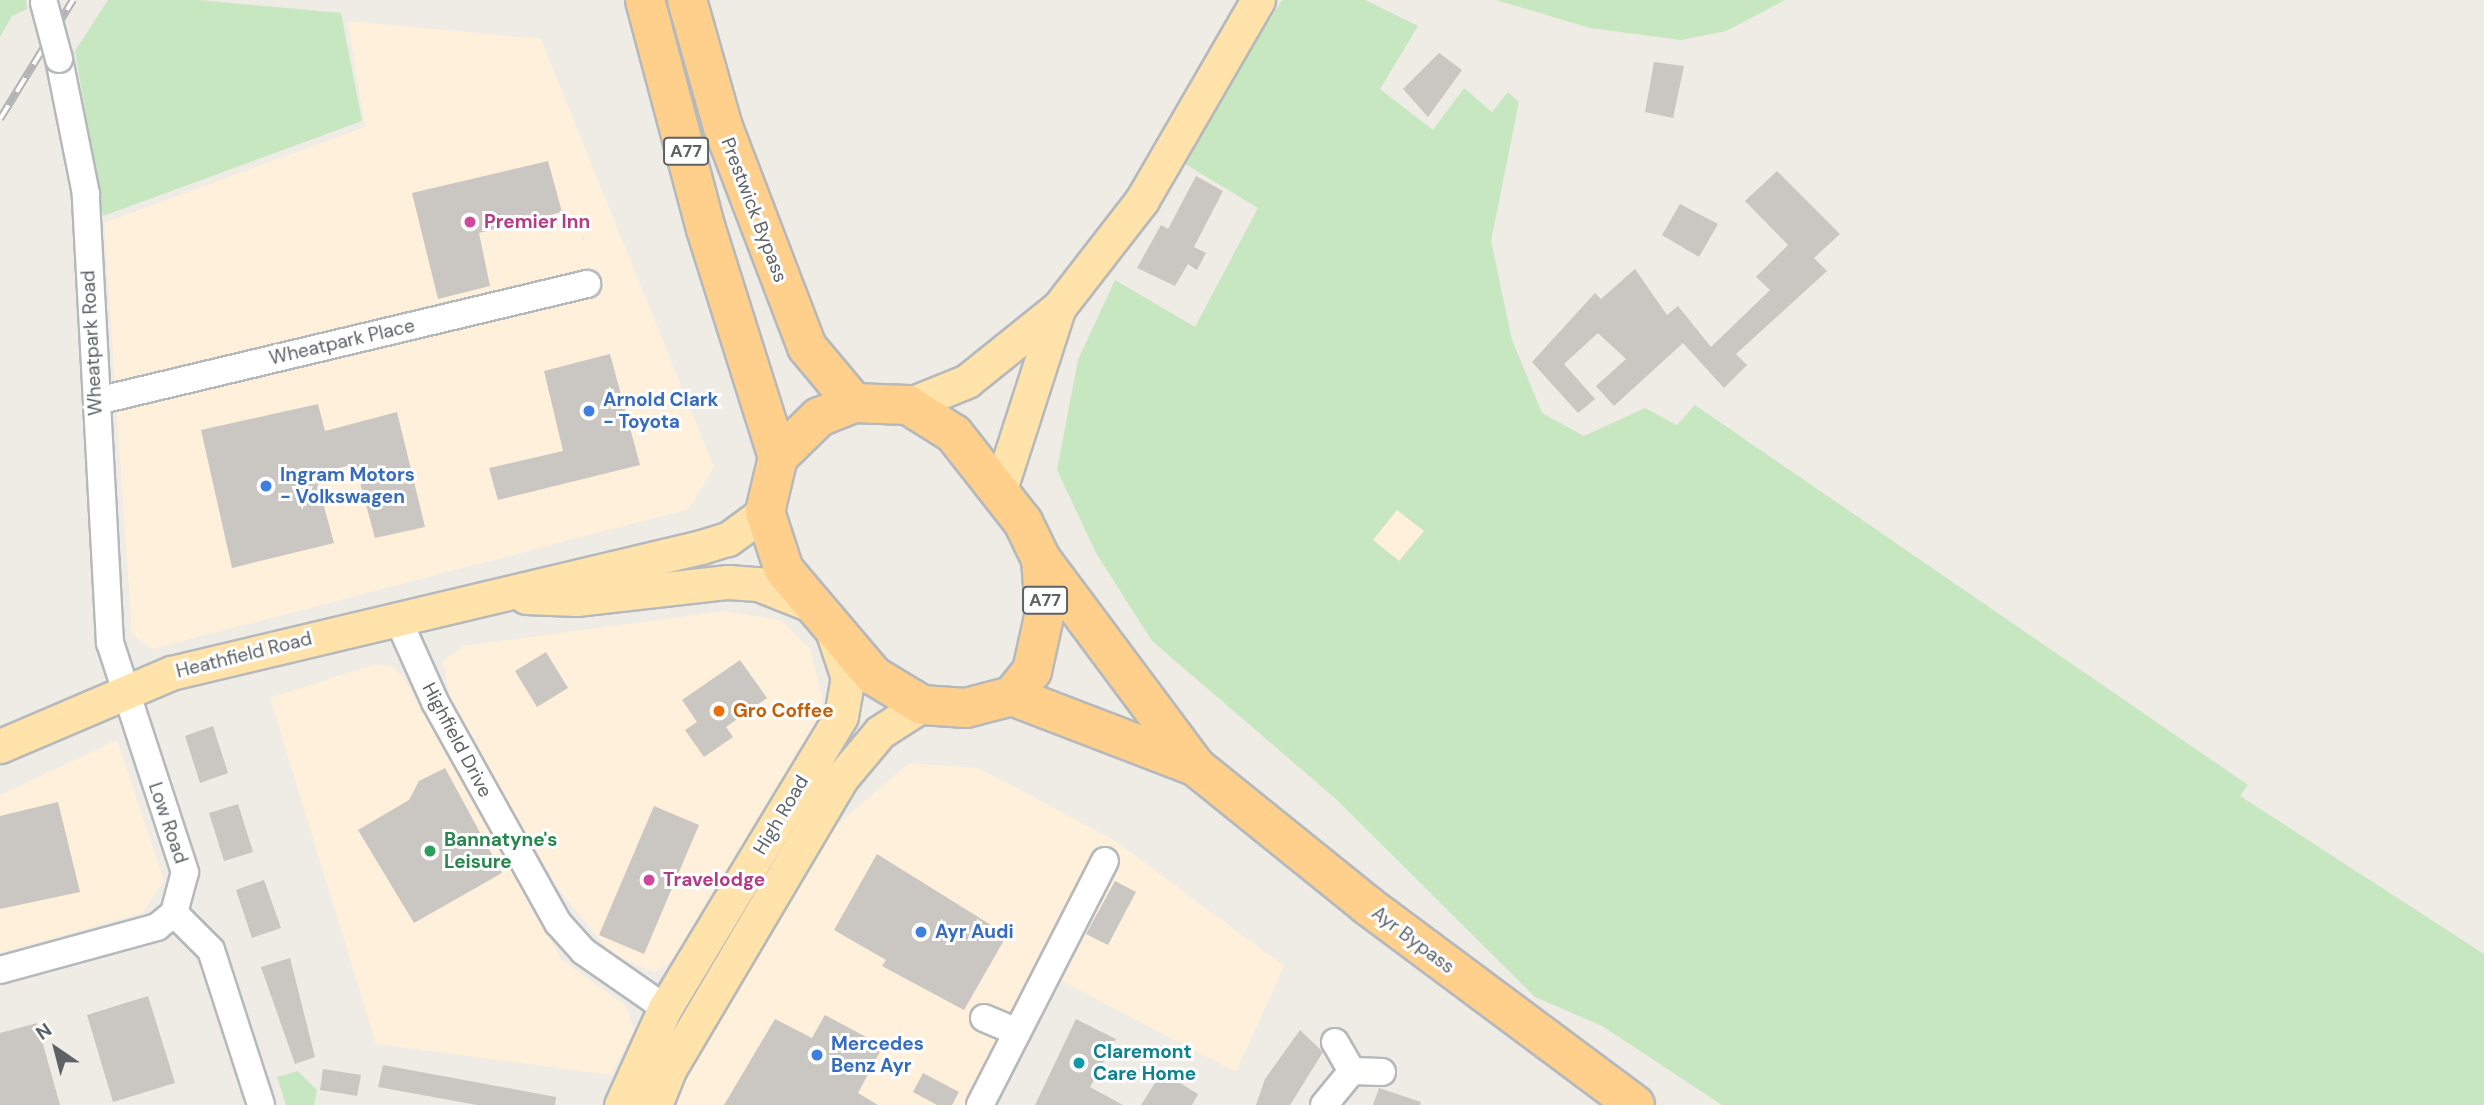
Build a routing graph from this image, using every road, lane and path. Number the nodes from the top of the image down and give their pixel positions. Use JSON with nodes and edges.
{"nodes":[{"id":1,"x":645,"y":0,"type":"edge"},
{"id":2,"x":687,"y":0,"type":"edge"},
{"id":3,"x":1258,"y":0,"type":"edge"},
{"id":4,"x":44,"y":2,"type":"edge"},
{"id":5,"x":587,"y":284,"type":"dead end"},
{"id":6,"x":1059,"y":307,"type":"junction"},
{"id":7,"x":97,"y":401,"type":"junction"},
{"id":8,"x":854,"y":403,"type":"junction"},
{"id":9,"x":908,"y":405,"type":"junction"},
{"id":10,"x":778,"y":457,"type":"junction"},
{"id":11,"x":1000,"y":489,"type":"junction"},
{"id":12,"x":765,"y":512,"type":"junction"},
{"id":13,"x":1041,"y":559,"type":"junction"},
{"id":14,"x":500,"y":597,"type":"junction"},
{"id":15,"x":806,"y":603,"type":"junction"},
{"id":16,"x":397,"y":617,"type":"junction"},
{"id":17,"x":832,"y":630,"type":"junction"},
{"id":18,"x":122,"y":689,"type":"junction"},
{"id":19,"x":1012,"y":695,"type":"junction"},
{"id":20,"x":922,"y":705,"type":"junction"},
{"id":21,"x":0,"y":746,"type":"edge"},
{"id":22,"x":1196,"y":767,"type":"junction"},
{"id":23,"x":1105,"y":861,"type":"dead end"},
{"id":24,"x":174,"y":913,"type":"junction"},
{"id":25,"x":0,"y":970,"type":"edge"},
{"id":26,"x":665,"y":1009,"type":"junction"},
{"id":27,"x":984,"y":1018,"type":"dead end"},
{"id":28,"x":1017,"y":1032,"type":"junction"},
{"id":29,"x":1335,"y":1042,"type":"dead end"},
{"id":30,"x":1352,"y":1071,"type":"junction"},
{"id":31,"x":1382,"y":1072,"type":"dead end"},
{"id":32,"x":261,"y":1105,"type":"edge"},
{"id":33,"x":621,"y":1105,"type":"edge"},
{"id":34,"x":655,"y":1105,"type":"edge"},
{"id":35,"x":980,"y":1105,"type":"edge"},
{"id":36,"x":1324,"y":1105,"type":"edge"},
{"id":37,"x":1635,"y":1105,"type":"edge"}],
"edges":[{"from":1,"to":10,"type":"highway","number":"A77"},
{"from":2,"to":8,"type":"highway","name":"Prestwick Bypass","number":"A77"},
{"from":3,"to":6,"type":"main road"},
{"from":4,"to":7,"type":"street","name":"Wheatpark Road","bridge":true},
{"from":5,"to":7,"type":"street","name":"Wheatpark Place"},
{"from":6,"to":9,"type":"main road"},
{"from":6,"to":11,"type":"main road"},
{"from":7,"to":18,"type":"street","name":"Wheatpark Road"},
{"from":8,"to":9,"type":"highway"},
{"from":8,"to":10,"type":"highway"},
{"from":9,"to":11,"type":"highway","number":"A77"},
{"from":10,"to":12,"type":"highway"},
{"from":11,"to":13,"type":"highway","number":"A77"},
{"from":12,"to":14,"type":"main road","name":"Heathfield Road"},
{"from":12,"to":15,"type":"highway"},
{"from":13,"to":19,"type":"highway","number":"A77"},
{"from":13,"to":22,"type":"highway","name":"Ayr Bypass","number":"A77"},
{"from":14,"to":15,"type":"main road","name":"Heathfield Road"},
{"from":14,"to":16,"type":"main road","name":"Heathfield Road"},
{"from":15,"to":17,"type":"highway"},
{"from":16,"to":18,"type":"main road","name":"Heathfield Road"},
{"from":16,"to":26,"type":"street","name":"Highfield Drive"},
{"from":17,"to":20,"type":"highway"},
{"from":17,"to":26,"type":"main road","name":"High Road"},
{"from":18,"to":21,"type":"main road","name":"Heathfield Road"},
{"from":18,"to":24,"type":"street","name":"Low Road"},
{"from":19,"to":20,"type":"highway"},
{"from":19,"to":22,"type":"highway","name":"Ayr Bypass","number":"A77"},
{"from":20,"to":34,"type":"main road","name":"High Road"},
{"from":22,"to":37,"type":"highway","name":"Ayr Bypass","number":"A77"},
{"from":23,"to":28,"type":"street"},
{"from":24,"to":25,"type":"street"},
{"from":24,"to":32,"type":"street"},
{"from":26,"to":33,"type":"main road","name":"High Road"},
{"from":27,"to":28,"type":"street"},
{"from":28,"to":35,"type":"street"},
{"from":29,"to":30,"type":"street"},
{"from":30,"to":31,"type":"street"},
{"from":30,"to":36,"type":"street"}]}
